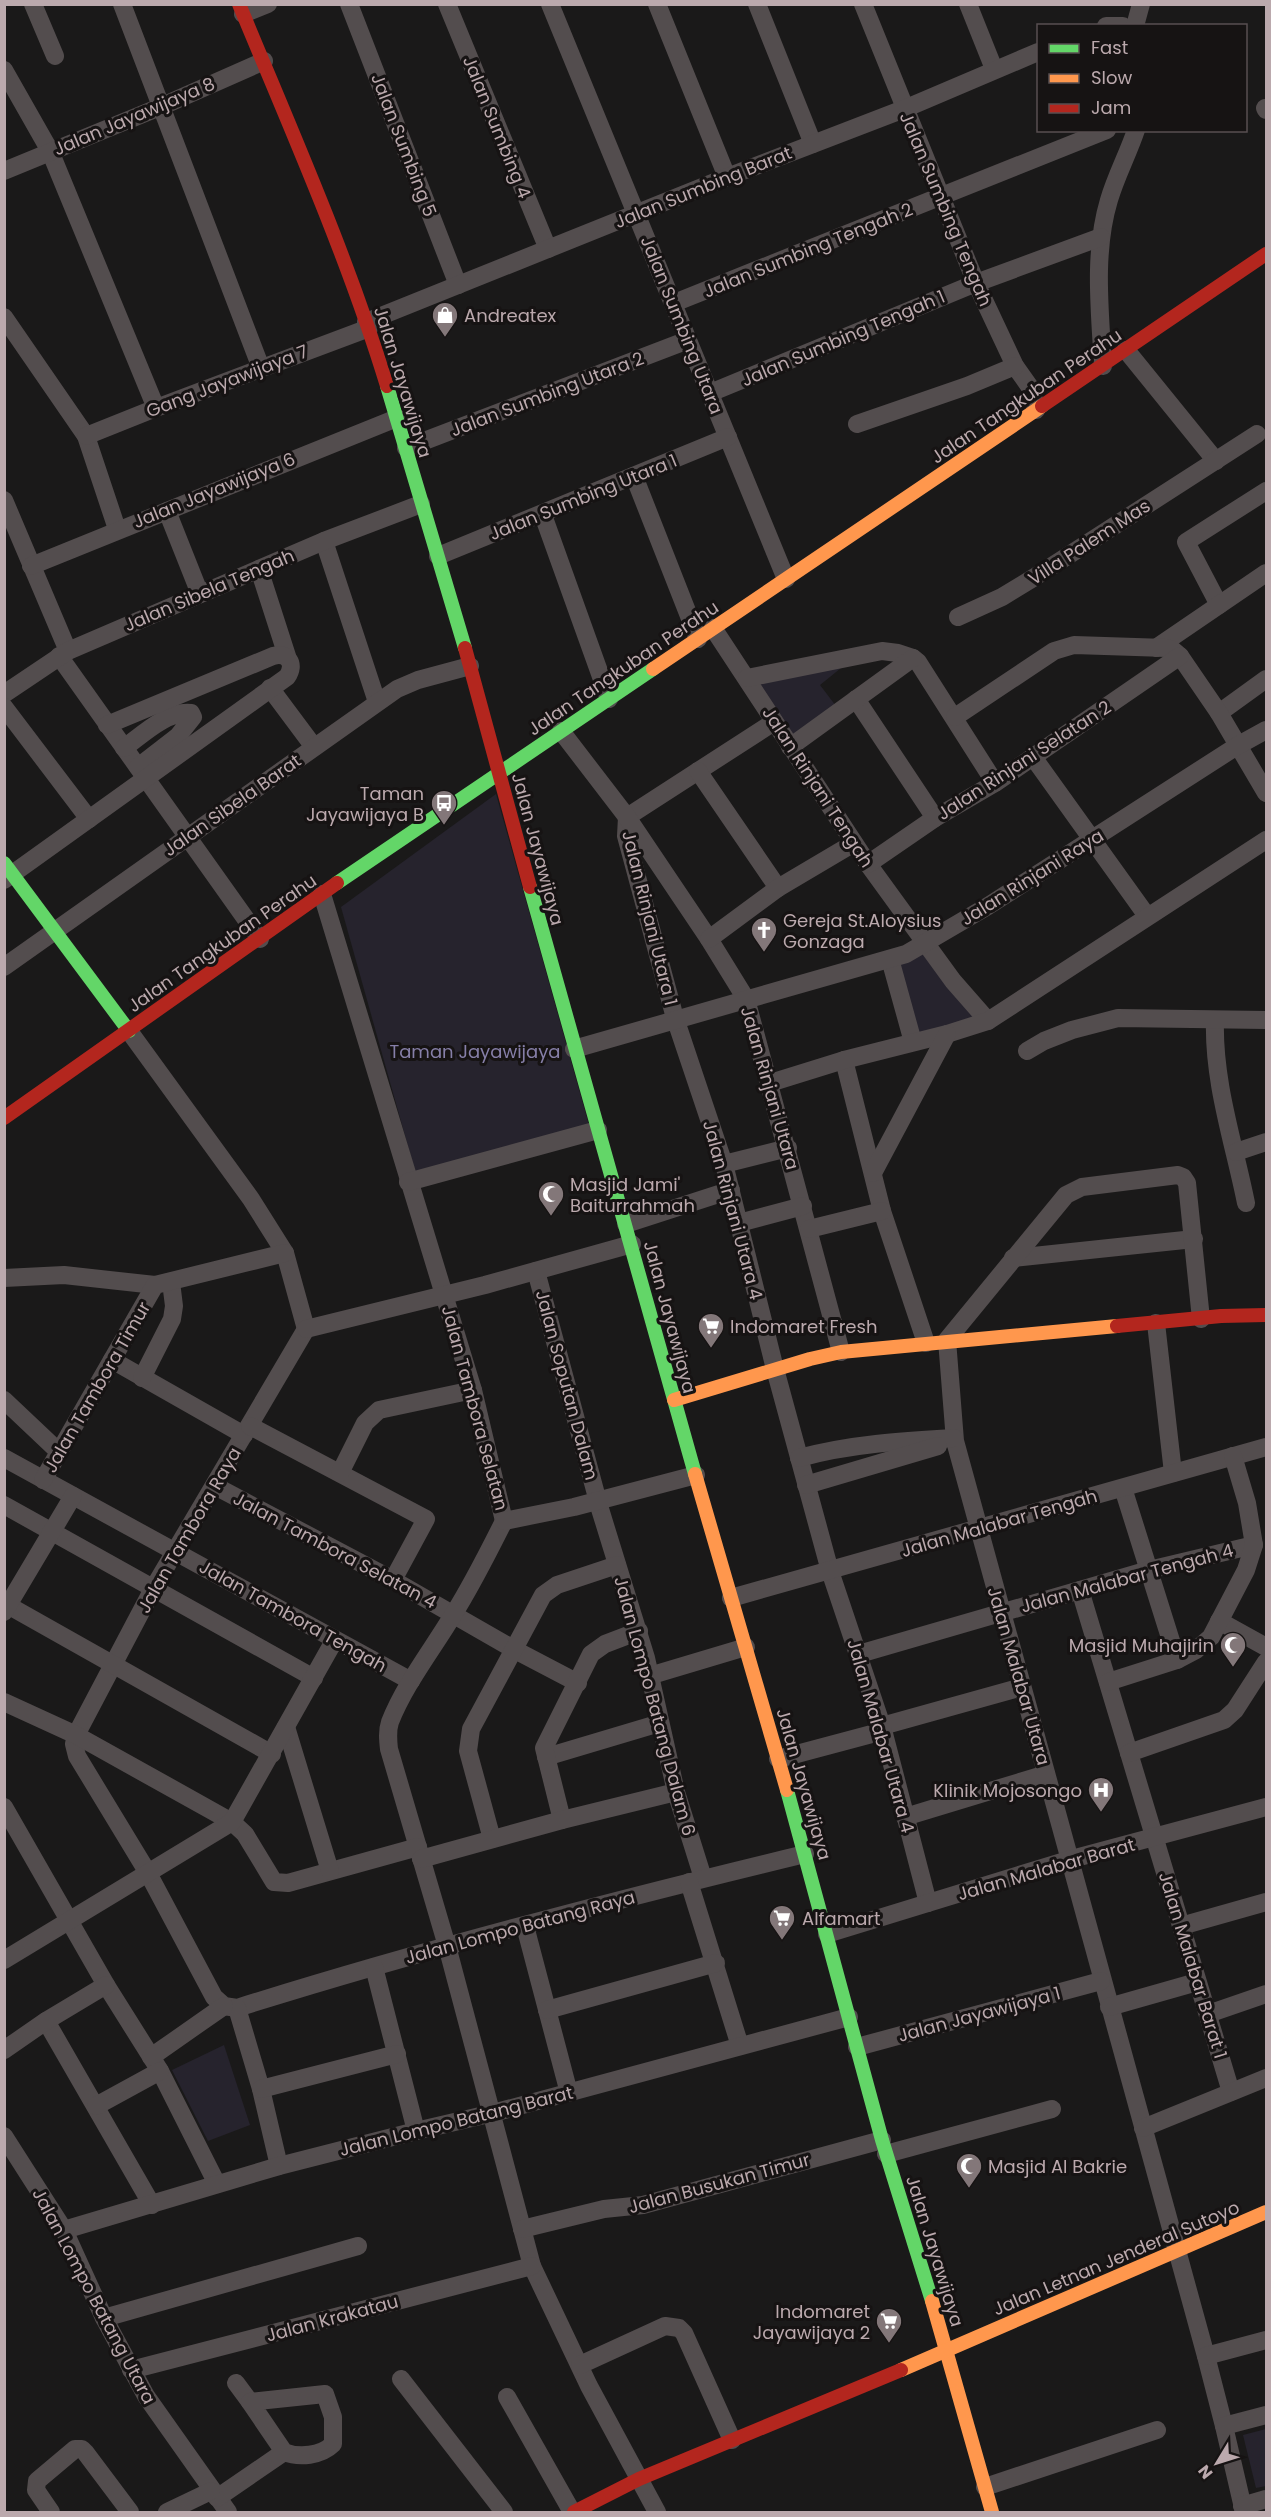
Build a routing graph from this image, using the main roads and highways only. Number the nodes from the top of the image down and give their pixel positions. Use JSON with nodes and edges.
{"nodes":[{"id":1,"x":241,"y":9,"type":"edge"},
{"id":2,"x":1266,"y":254,"type":"edge"},
{"id":3,"x":499,"y":775,"type":"junction"},
{"id":4,"x":7,"y":873,"type":"edge"},
{"id":5,"x":129,"y":1031,"type":"junction"},
{"id":6,"x":4,"y":1118,"type":"edge"},
{"id":7,"x":1266,"y":1315,"type":"edge"},
{"id":8,"x":674,"y":1400,"type":"junction"},
{"id":9,"x":1266,"y":2212,"type":"edge"},
{"id":10,"x":947,"y":2351,"type":"junction"},
{"id":11,"x":573,"y":2512,"type":"edge"},
{"id":12,"x":992,"y":2512,"type":"edge"}],
"edges":[{"from":1,"to":3,"type":"main road","name":"Jalan Jayawijaya"},
{"from":2,"to":3,"type":"main road","name":"Jalan Tangkuban Perahu"},
{"from":3,"to":5,"type":"main road","name":"Jalan Tangkuban Perahu"},
{"from":3,"to":8,"type":"main road","name":"Jalan Jayawijaya"},
{"from":4,"to":5,"type":"main road"},
{"from":5,"to":6,"type":"main road","name":"Jalan Tangkuban Perahu"},
{"from":7,"to":8,"type":"main road"},
{"from":8,"to":10,"type":"main road","name":"Jalan Jayawijaya"},
{"from":9,"to":10,"type":"main road","name":"Jalan Letnan Jenderal Sutoyo"},
{"from":10,"to":11,"type":"main road","name":"Jalan Letnan Jenderal Sutoyo"},
{"from":10,"to":12,"type":"main road","name":"Jalan Jayawijaya"}]}
